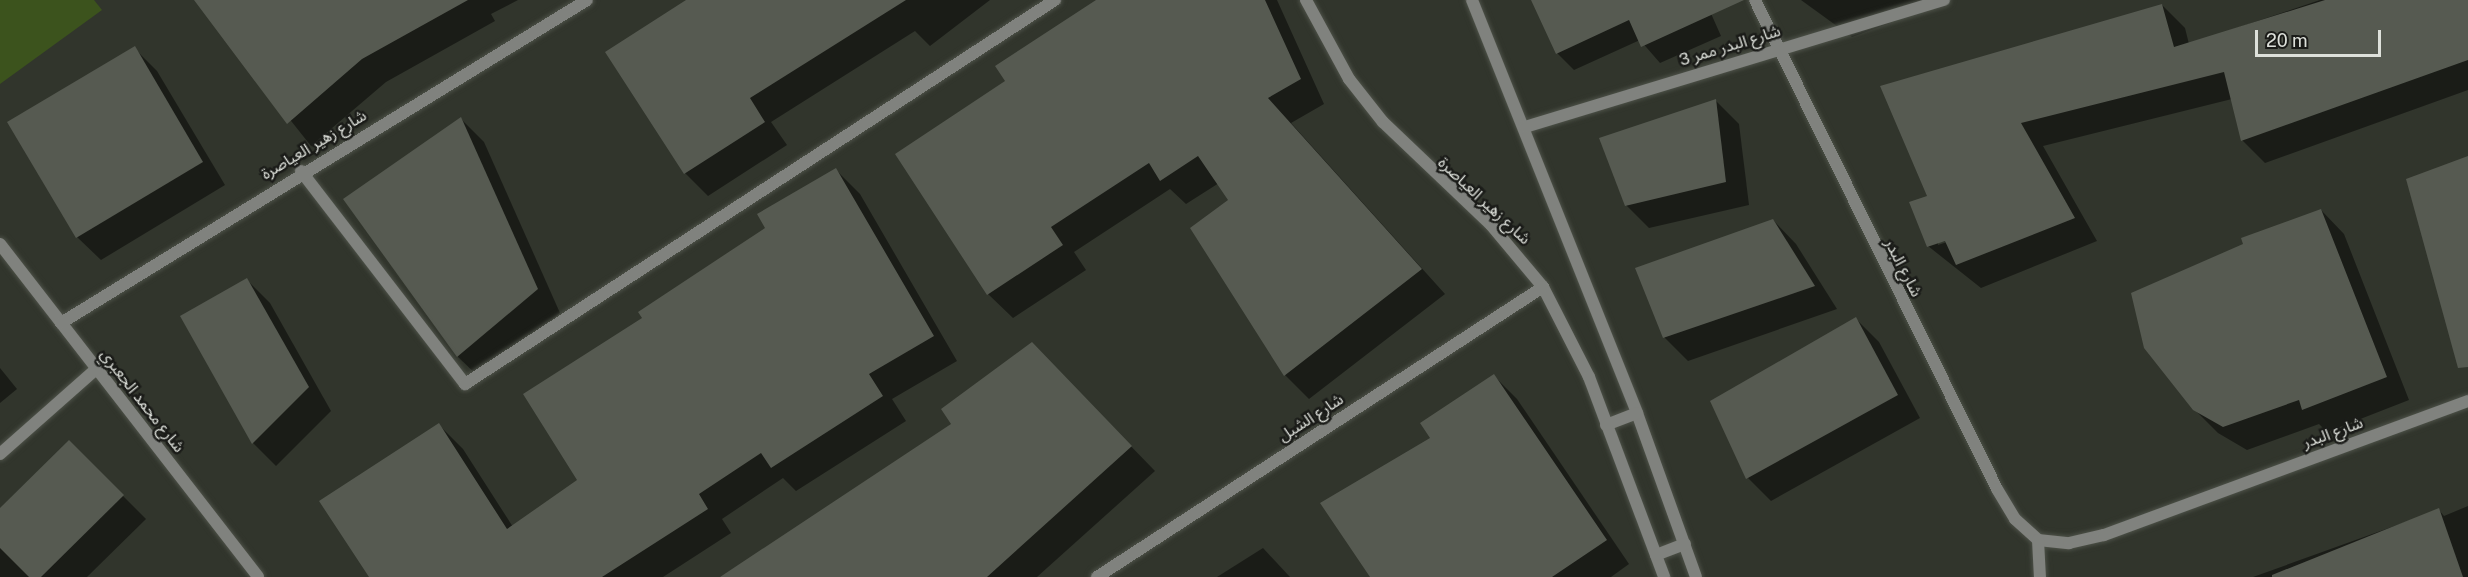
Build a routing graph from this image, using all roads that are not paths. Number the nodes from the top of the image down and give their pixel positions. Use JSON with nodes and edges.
{"nodes":[{"id":1,"x":587,"y":0,"type":"edge"},
{"id":2,"x":1055,"y":0,"type":"edge"},
{"id":3,"x":1306,"y":0,"type":"edge"},
{"id":4,"x":1472,"y":0,"type":"edge"},
{"id":5,"x":1755,"y":0,"type":"edge"},
{"id":6,"x":1944,"y":0,"type":"edge"},
{"id":7,"x":1777,"y":49,"type":"junction"},
{"id":8,"x":1525,"y":127,"type":"junction"},
{"id":9,"x":301,"y":171,"type":"junction"},
{"id":10,"x":0,"y":244,"type":"edge"},
{"id":11,"x":1543,"y":287,"type":"junction"},
{"id":12,"x":61,"y":323,"type":"junction"},
{"id":13,"x":96,"y":369,"type":"junction"},
{"id":14,"x":2468,"y":401,"type":"edge"},
{"id":15,"x":1637,"y":413,"type":"junction"},
{"id":16,"x":1606,"y":425,"type":"junction"},
{"id":17,"x":0,"y":454,"type":"edge"},
{"id":18,"x":2038,"y":540,"type":"junction"},
{"id":19,"x":1685,"y":544,"type":"junction"},
{"id":20,"x":1656,"y":555,"type":"junction"},
{"id":21,"x":258,"y":577,"type":"edge"},
{"id":22,"x":1097,"y":577,"type":"edge"},
{"id":23,"x":1664,"y":577,"type":"edge"},
{"id":24,"x":1696,"y":577,"type":"edge"},
{"id":25,"x":2040,"y":577,"type":"edge"}],
"edges":[{"from":1,"to":9,"type":"street","name":"شارع زهير العياصرة"},
{"from":2,"to":9,"type":"street"},
{"from":3,"to":11,"type":"street","name":"شارع زهير العياصرة"},
{"from":4,"to":8,"type":"street"},
{"from":5,"to":7,"type":"street","name":"شارع البدر"},
{"from":6,"to":7,"type":"street","name":"شارع البدر ممر 3"},
{"from":7,"to":8,"type":"street","name":"شارع البدر ممر 3"},
{"from":7,"to":18,"type":"street","name":"شارع البدر"},
{"from":8,"to":15,"type":"street"},
{"from":9,"to":12,"type":"street","name":"شارع زهير العياصرة"},
{"from":10,"to":12,"type":"street","name":"شارع محمد الجعبري"},
{"from":11,"to":16,"type":"street","name":"شارع زهير العياصرة"},
{"from":11,"to":22,"type":"street","name":"شارع الشبل"},
{"from":12,"to":13,"type":"street","name":"شارع محمد الجعبري"},
{"from":13,"to":17,"type":"street"},
{"from":13,"to":21,"type":"street","name":"شارع محمد الجعبري"},
{"from":14,"to":18,"type":"street","name":"شارع البدر"},
{"from":15,"to":16,"type":"street"},
{"from":15,"to":19,"type":"street"},
{"from":16,"to":20,"type":"street","name":"شارع زهير العياصرة"},
{"from":18,"to":25,"type":"street"},
{"from":19,"to":20,"type":"street"},
{"from":19,"to":24,"type":"street"},
{"from":20,"to":23,"type":"street","name":"شارع زهير العياصرة"}]}
